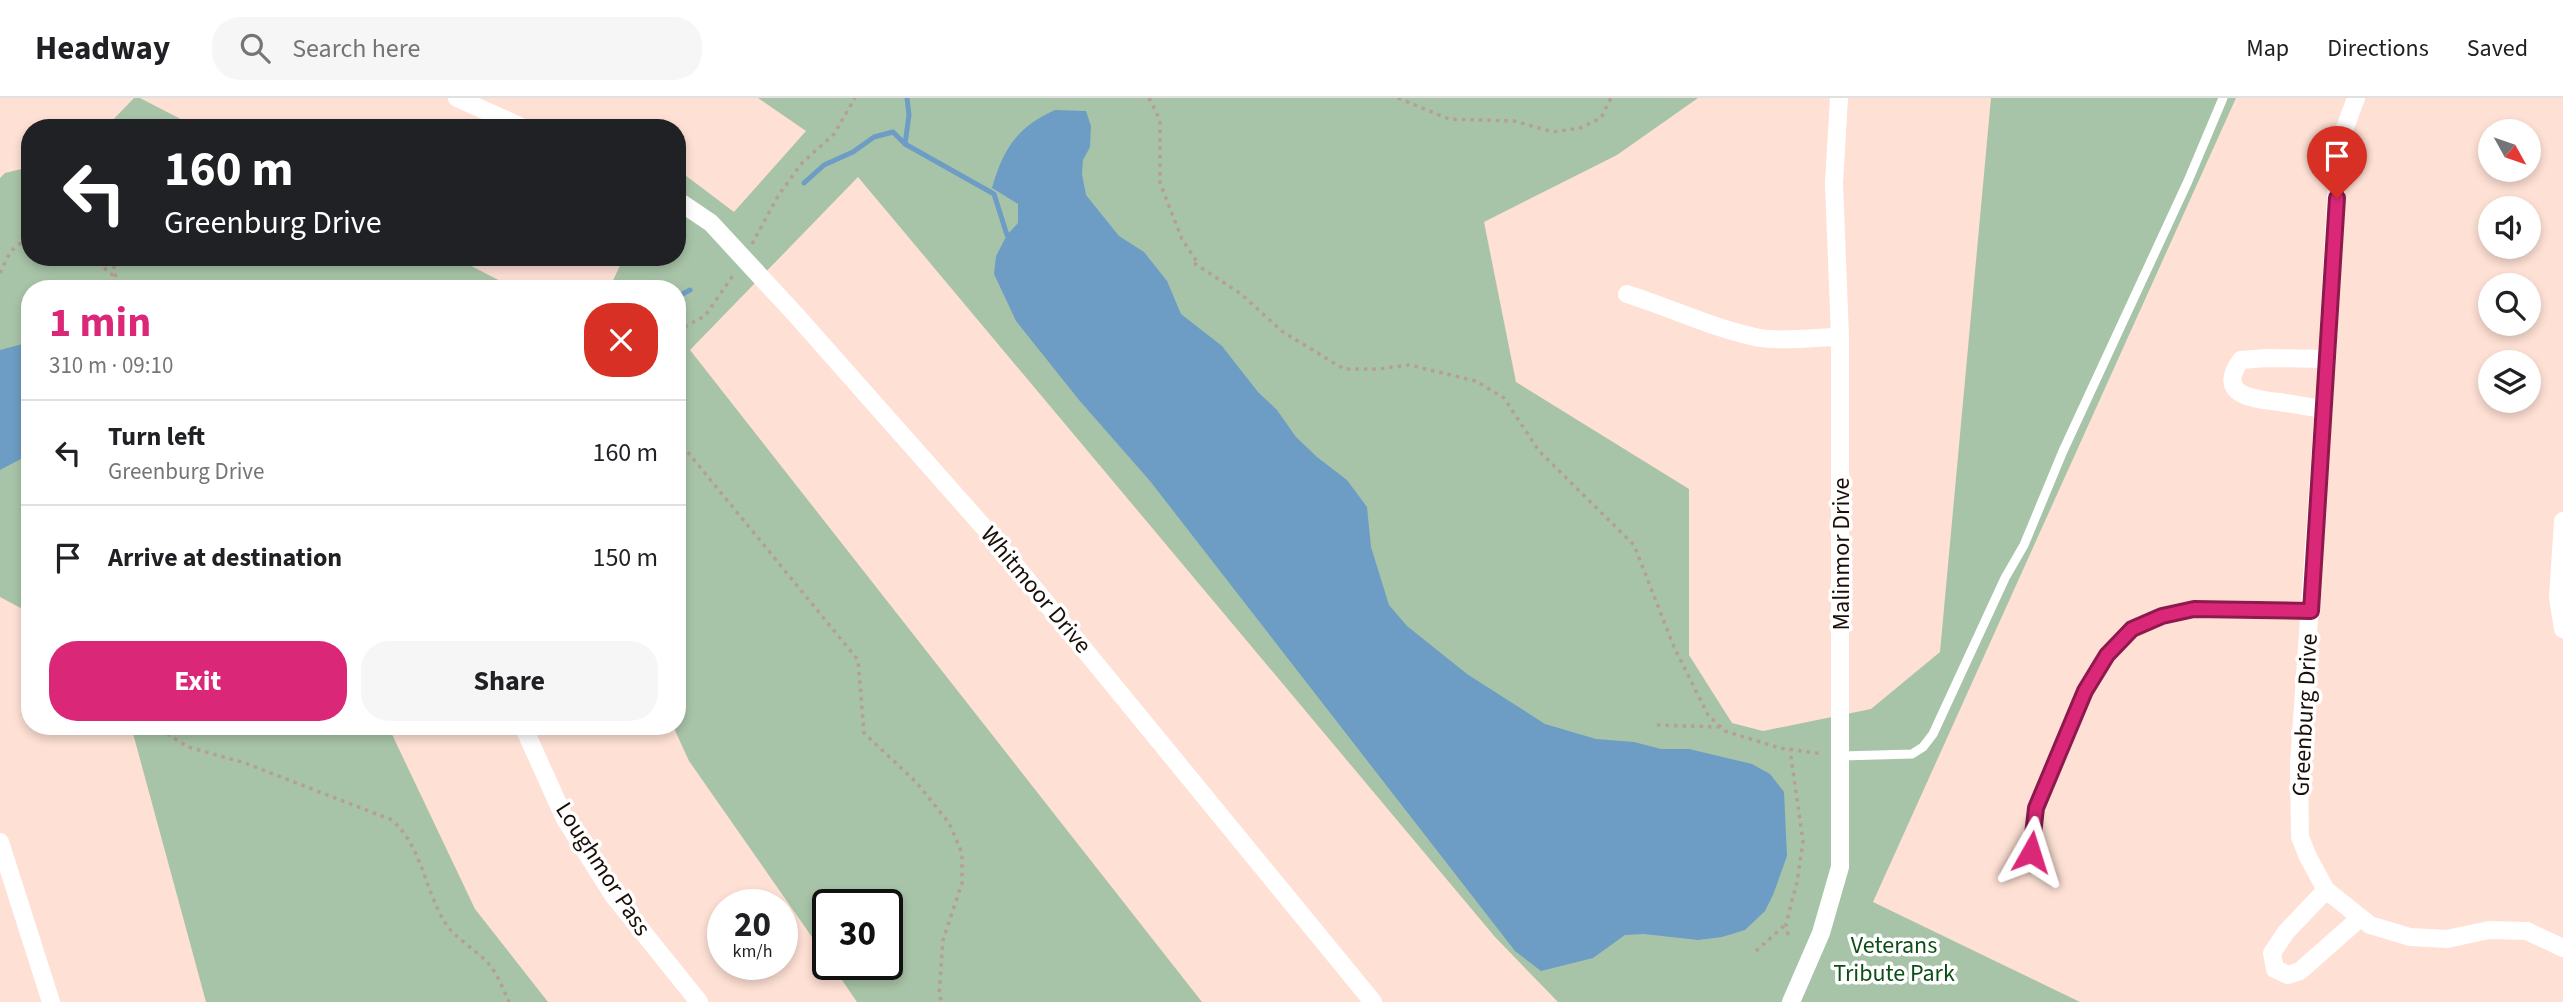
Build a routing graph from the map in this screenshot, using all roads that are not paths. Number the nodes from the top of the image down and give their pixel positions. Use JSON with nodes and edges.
{"nodes":[{"id":1,"x":457,"y":98,"type":"edge"},
{"id":2,"x":1839,"y":98,"type":"edge"},
{"id":3,"x":2223,"y":98,"type":"edge"},
{"id":4,"x":2356,"y":98,"type":"edge"},
{"id":5,"x":504,"y":119,"type":"edge"},
{"id":6,"x":686,"y":206,"type":"edge"},
{"id":7,"x":1627,"y":294,"type":"dead end"},
{"id":8,"x":1840,"y":337,"type":"junction"},
{"id":9,"x":2327,"y":359,"type":"junction"},
{"id":10,"x":2323,"y":409,"type":"junction"},
{"id":11,"x":2563,"y":521,"type":"edge"},
{"id":12,"x":2311,"y":611,"type":"junction"},
{"id":13,"x":2563,"y":629,"type":"edge"},
{"id":14,"x":527,"y":735,"type":"edge"},
{"id":15,"x":1842,"y":756,"type":"junction"},
{"id":16,"x":0,"y":842,"type":"edge"},
{"id":17,"x":2031,"y":852,"type":"dead end"},
{"id":18,"x":2326,"y":890,"type":"junction"},
{"id":19,"x":2360,"y":918,"type":"junction"},
{"id":20,"x":2563,"y":948,"type":"edge"},
{"id":21,"x":51,"y":1002,"type":"edge"},
{"id":22,"x":699,"y":1002,"type":"edge"},
{"id":23,"x":1373,"y":1002,"type":"edge"},
{"id":24,"x":1791,"y":1002,"type":"edge"}],
"edges":[{"from":1,"to":5,"type":"street"},
{"from":2,"to":8,"type":"street","name":"Malinmor Drive"},
{"from":3,"to":15,"type":"lane"},
{"from":4,"to":9,"type":"street","name":"Greenburg Drive"},
{"from":6,"to":23,"type":"street","name":"Whitmoor Drive"},
{"from":7,"to":8,"type":"street"},
{"from":8,"to":15,"type":"street","name":"Malinmor Drive"},
{"from":9,"to":10,"type":"street","name":"Greenburg Drive"},
{"from":9,"to":10,"type":"street"},
{"from":10,"to":12,"type":"street","name":"Greenburg Drive"},
{"from":11,"to":13,"type":"street"},
{"from":12,"to":17,"type":"street"},
{"from":12,"to":18,"type":"street","name":"Greenburg Drive"},
{"from":14,"to":22,"type":"street","name":"Loughmor Pass"},
{"from":15,"to":24,"type":"street","name":"Malinmor Drive"},
{"from":16,"to":21,"type":"street"},
{"from":18,"to":19,"type":"street","name":"Greenburg Drive"},
{"from":18,"to":19,"type":"street"},
{"from":19,"to":20,"type":"street","name":"Greenburg Drive"}]}
